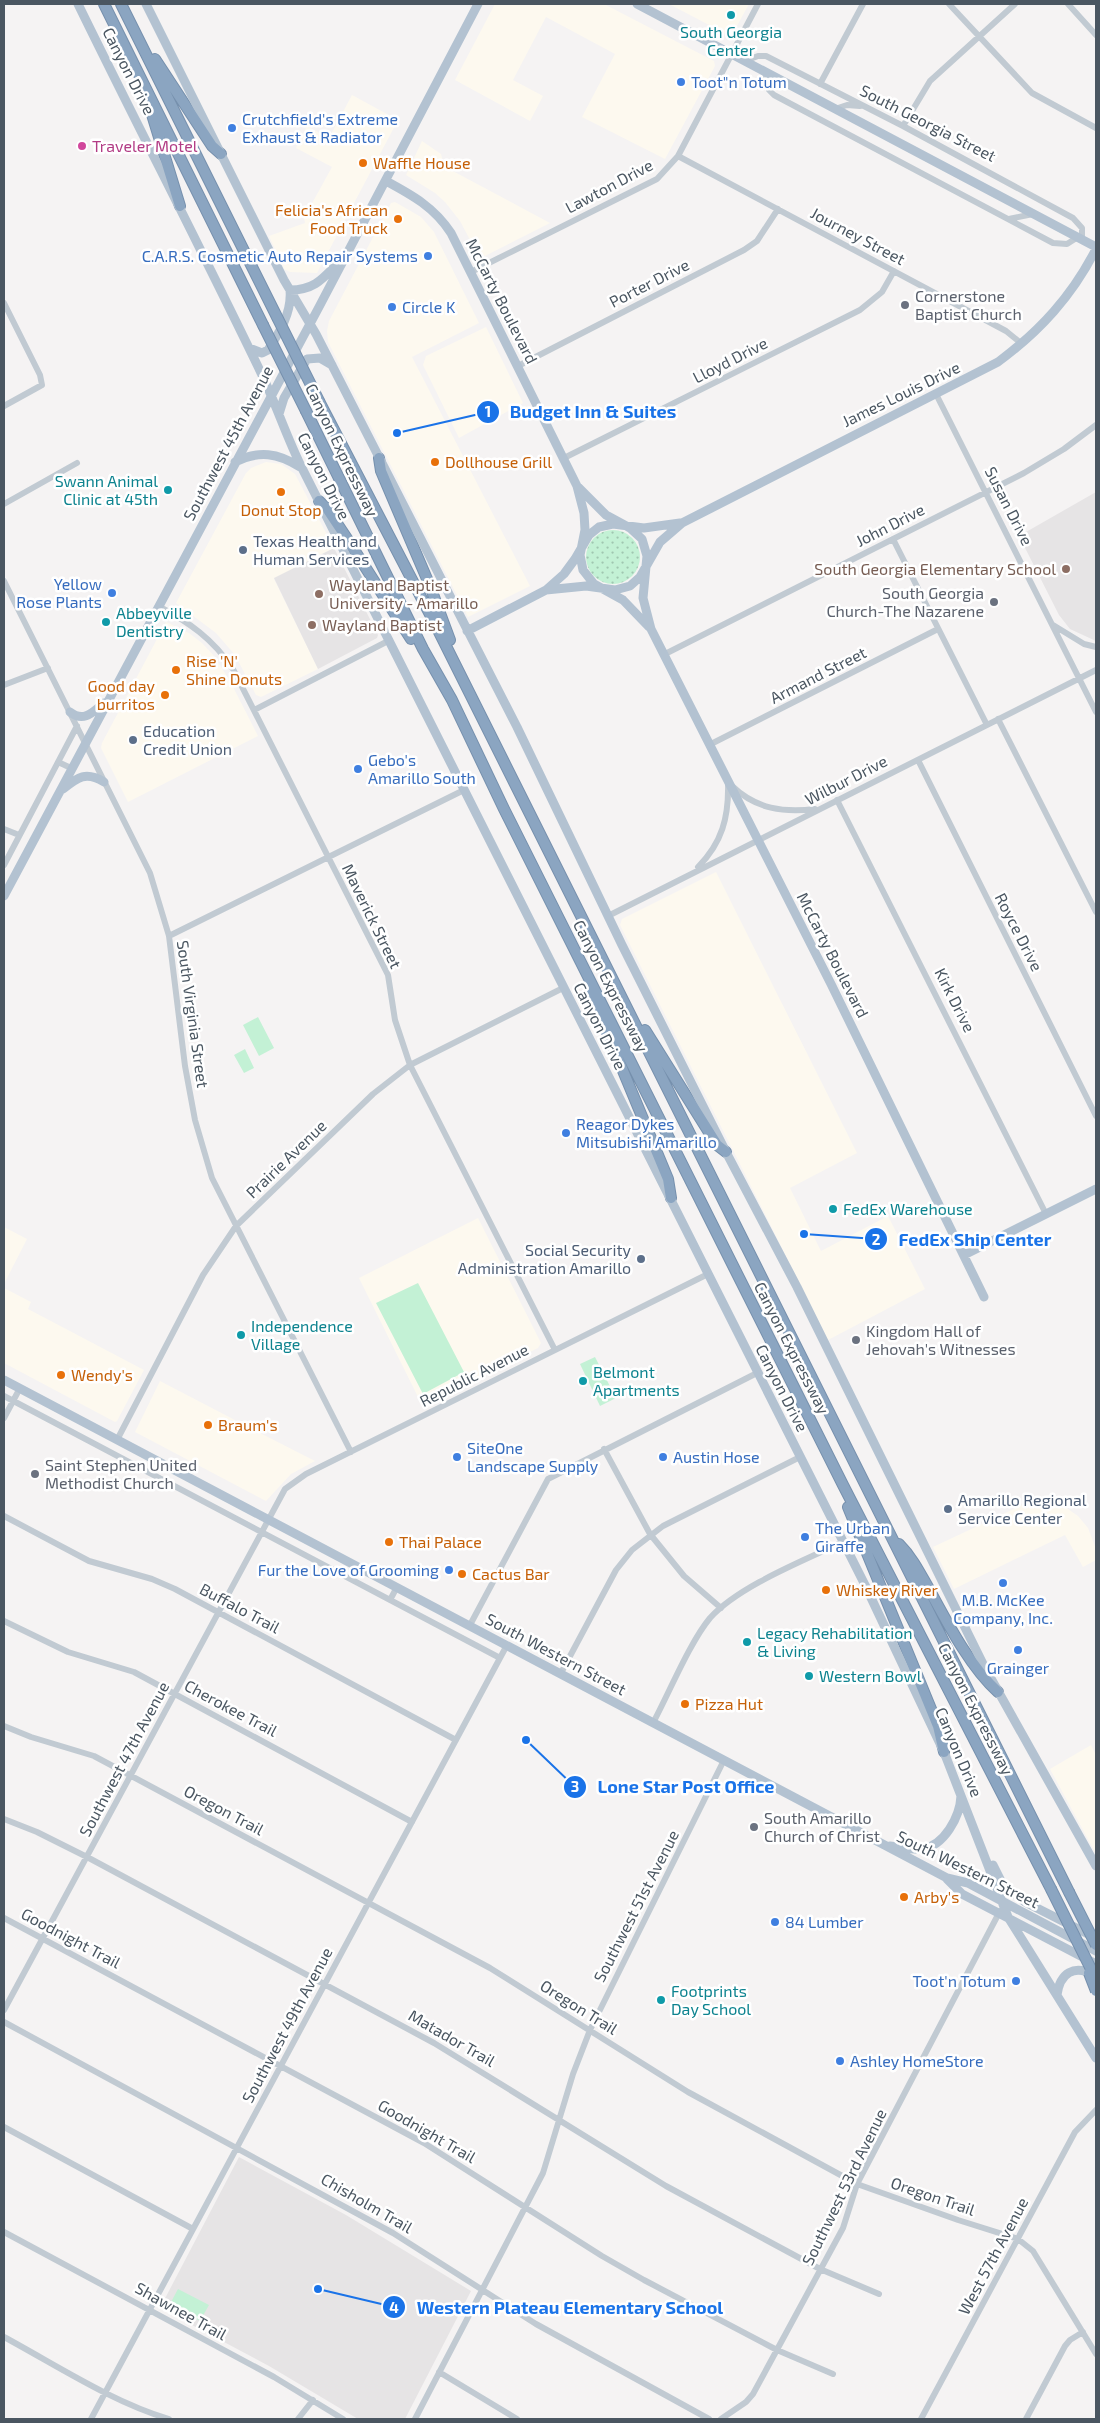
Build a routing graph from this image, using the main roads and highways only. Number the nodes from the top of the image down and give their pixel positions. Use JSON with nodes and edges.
{"nodes":[{"id":1,"x":78,"y":4,"type":"edge"},
{"id":2,"x":104,"y":4,"type":"edge"},
{"id":3,"x":121,"y":4,"type":"edge"},
{"id":4,"x":146,"y":4,"type":"edge"},
{"id":5,"x":478,"y":4,"type":"edge"},
{"id":6,"x":637,"y":4,"type":"edge"},
{"id":7,"x":130,"y":21,"type":"junction"},
{"id":8,"x":124,"y":44,"type":"junction"},
{"id":9,"x":221,"y":154,"type":"junction"},
{"id":10,"x":386,"y":181,"type":"junction"},
{"id":11,"x":180,"y":206,"type":"junction"},
{"id":12,"x":1096,"y":248,"type":"edge"},
{"id":13,"x":347,"y":254,"type":"junction"},
{"id":14,"x":290,"y":290,"type":"junction"},
{"id":15,"x":310,"y":324,"type":"junction"},
{"id":16,"x":249,"y":348,"type":"junction"},
{"id":17,"x":332,"y":365,"type":"junction"},
{"id":18,"x":271,"y":394,"type":"junction"},
{"id":19,"x":279,"y":418,"type":"junction"},
{"id":20,"x":378,"y":458,"type":"junction"},
{"id":21,"x":235,"y":462,"type":"junction"},
{"id":22,"x":302,"y":468,"type":"junction"},
{"id":23,"x":577,"y":486,"type":"junction"},
{"id":24,"x":319,"y":501,"type":"junction"},
{"id":25,"x":682,"y":523,"type":"junction"},
{"id":26,"x":623,"y":525,"type":"junction"},
{"id":27,"x":583,"y":544,"type":"junction"},
{"id":28,"x":644,"y":570,"type":"junction"},
{"id":29,"x":604,"y":589,"type":"junction"},
{"id":30,"x":546,"y":590,"type":"junction"},
{"id":31,"x":651,"y":629,"type":"junction"},
{"id":32,"x":467,"y":631,"type":"junction"},
{"id":33,"x":422,"y":650,"type":"junction"},
{"id":34,"x":108,"y":699,"type":"junction"},
{"id":35,"x":70,"y":712,"type":"road end"},
{"id":36,"x":484,"y":721,"type":"junction"},
{"id":37,"x":104,"y":782,"type":"road end"},
{"id":38,"x":58,"y":793,"type":"junction"},
{"id":39,"x":4,"y":896,"type":"edge"},
{"id":40,"x":565,"y":928,"type":"junction"},
{"id":41,"x":627,"y":1007,"type":"junction"},
{"id":42,"x":726,"y":1152,"type":"junction"},
{"id":43,"x":1096,"y":1190,"type":"edge"},
{"id":44,"x":671,"y":1198,"type":"junction"},
{"id":45,"x":964,"y":1255,"type":"junction"},
{"id":46,"x":984,"y":1297,"type":"dead end"},
{"id":47,"x":4,"y":1380,"type":"edge"},
{"id":48,"x":843,"y":1485,"type":"junction"},
{"id":49,"x":892,"y":1538,"type":"junction"},
{"id":50,"x":998,"y":1692,"type":"junction"},
{"id":51,"x":944,"y":1752,"type":"junction"},
{"id":52,"x":961,"y":1793,"type":"junction"},
{"id":53,"x":981,"y":1843,"type":"junction"},
{"id":54,"x":884,"y":1845,"type":"junction"},
{"id":55,"x":1096,"y":1866,"type":"edge"},
{"id":56,"x":947,"y":1878,"type":"junction"},
{"id":57,"x":1000,"y":1900,"type":"junction"},
{"id":58,"x":1004,"y":1915,"type":"junction"},
{"id":59,"x":1096,"y":1938,"type":"edge"},
{"id":60,"x":1096,"y":1945,"type":"edge"},
{"id":61,"x":1096,"y":1951,"type":"edge"},
{"id":62,"x":1092,"y":1963,"type":"edge"},
{"id":63,"x":1096,"y":1978,"type":"edge"},
{"id":64,"x":1096,"y":1991,"type":"edge"},
{"id":65,"x":1057,"y":1994,"type":"junction"},
{"id":66,"x":1096,"y":2058,"type":"edge"}],
"edges":[{"from":1,"to":11,"type":"main road","name":"Canyon Drive"},
{"from":2,"to":8,"type":"highway","name":"Canyon Expressway"},
{"from":3,"to":7,"type":"highway","name":"Canyon Expressway"},
{"from":4,"to":9,"type":"main road"},
{"from":5,"to":10,"type":"main road","name":"Southwest 45th Avenue"},
{"from":6,"to":12,"type":"main road","name":"South Georgia Street"},
{"from":7,"to":9,"type":"highway"},
{"from":7,"to":36,"type":"highway","name":"Canyon Expressway","bridge":true},
{"from":8,"to":11,"type":"highway"},
{"from":8,"to":33,"type":"highway","name":"Canyon Expressway","bridge":true},
{"from":9,"to":14,"type":"main road"},
{"from":10,"to":13,"type":"main road","name":"Southwest 45th Avenue"},
{"from":10,"to":23,"type":"main road","name":"McCarty Boulevard"},
{"from":11,"to":16,"type":"main road","name":"Canyon Drive"},
{"from":12,"to":25,"type":"main road","name":"James Louis Drive"},
{"from":13,"to":14,"type":"main road"},
{"from":13,"to":15,"type":"main road","name":"Southwest 45th Avenue"},
{"from":14,"to":15,"type":"main road"},
{"from":14,"to":16,"type":"main road"},
{"from":15,"to":17,"type":"main road"},
{"from":15,"to":18,"type":"main road","name":"Southwest 45th Avenue"},
{"from":16,"to":18,"type":"main road","name":"Canyon Drive"},
{"from":17,"to":19,"type":"main road"},
{"from":17,"to":20,"type":"main road"},
{"from":18,"to":19,"type":"main road","name":"Canyon Drive"},
{"from":18,"to":21,"type":"main road","name":"Southwest 45th Avenue"},
{"from":19,"to":22,"type":"main road","name":"Canyon Drive"},
{"from":20,"to":32,"type":"main road"},
{"from":20,"to":36,"type":"highway"},
{"from":21,"to":22,"type":"main road"},
{"from":21,"to":34,"type":"main road","name":"Southwest 45th Avenue"},
{"from":22,"to":24,"type":"main road","name":"Canyon Drive"},
{"from":23,"to":26,"type":"main road","name":"McCarty Boulevard"},
{"from":23,"to":27,"type":"main road","name":"McCarty Boulevard"},
{"from":24,"to":33,"type":"highway"},
{"from":24,"to":44,"type":"main road","name":"Canyon Drive"},
{"from":25,"to":26,"type":"main road","name":"James Louis Drive"},
{"from":25,"to":28,"type":"main road","name":"James Louis Drive"},
{"from":26,"to":27,"type":"main road","name":"James Louis Drive"},
{"from":26,"to":28,"type":"main road","name":"McCarty Boulevard"},
{"from":27,"to":29,"type":"main road","name":"McCarty Boulevard"},
{"from":27,"to":30,"type":"main road","name":"James Louis Drive"},
{"from":28,"to":29,"type":"main road","name":"James Louis Drive"},
{"from":28,"to":31,"type":"main road","name":"McCarty Boulevard"},
{"from":29,"to":30,"type":"main road","name":"James Louis Drive"},
{"from":29,"to":31,"type":"main road","name":"McCarty Boulevard"},
{"from":30,"to":32,"type":"main road","name":"James Louis Drive"},
{"from":31,"to":45,"type":"main road","name":"McCarty Boulevard"},
{"from":32,"to":42,"type":"main road"},
{"from":33,"to":40,"type":"highway","name":"Canyon Expressway"},
{"from":34,"to":35,"type":"main road"},
{"from":34,"to":38,"type":"main road","name":"Southwest 45th Avenue"},
{"from":36,"to":41,"type":"highway","name":"Canyon Expressway"},
{"from":37,"to":38,"type":"main road"},
{"from":38,"to":39,"type":"main road","name":"Southwest 45th Avenue"},
{"from":40,"to":44,"type":"highway"},
{"from":40,"to":48,"type":"highway","name":"Canyon Expressway"},
{"from":41,"to":42,"type":"highway"},
{"from":41,"to":49,"type":"highway","name":"Canyon Expressway"},
{"from":42,"to":50,"type":"main road"},
{"from":43,"to":45,"type":"main road"},
{"from":44,"to":51,"type":"main road","name":"Canyon Drive"},
{"from":45,"to":46,"type":"main road","name":"McCarty Boulevard"},
{"from":47,"to":54,"type":"main road","name":"South Western Street"},
{"from":48,"to":51,"type":"highway"},
{"from":48,"to":62,"type":"highway","name":"Canyon Expressway","bridge":true},
{"from":49,"to":50,"type":"highway"},
{"from":49,"to":60,"type":"highway","name":"Canyon Expressway","bridge":true},
{"from":50,"to":55,"type":"main road"},
{"from":51,"to":52,"type":"main road","name":"Canyon Drive"},
{"from":52,"to":53,"type":"main road","name":"Canyon Drive"},
{"from":52,"to":54,"type":"main road"},
{"from":53,"to":57,"type":"main road","name":"Canyon Drive"},
{"from":53,"to":59,"type":"main road"},
{"from":54,"to":56,"type":"main road","name":"South Western Street"},
{"from":56,"to":57,"type":"main road","name":"South Western Street"},
{"from":56,"to":58,"type":"main road"},
{"from":57,"to":58,"type":"main road","name":"Canyon Drive"},
{"from":57,"to":61,"type":"main road","name":"South Western Street"},
{"from":58,"to":62,"type":"main road"},
{"from":58,"to":65,"type":"main road","name":"Canyon Drive"},
{"from":62,"to":63,"type":"highway","name":"Canyon Expressway","bridge":true},
{"from":62,"to":64,"type":"highway","bridge":true},
{"from":63,"to":65,"type":"main road"},
{"from":65,"to":66,"type":"main road","name":"Canyon Drive"}]}
